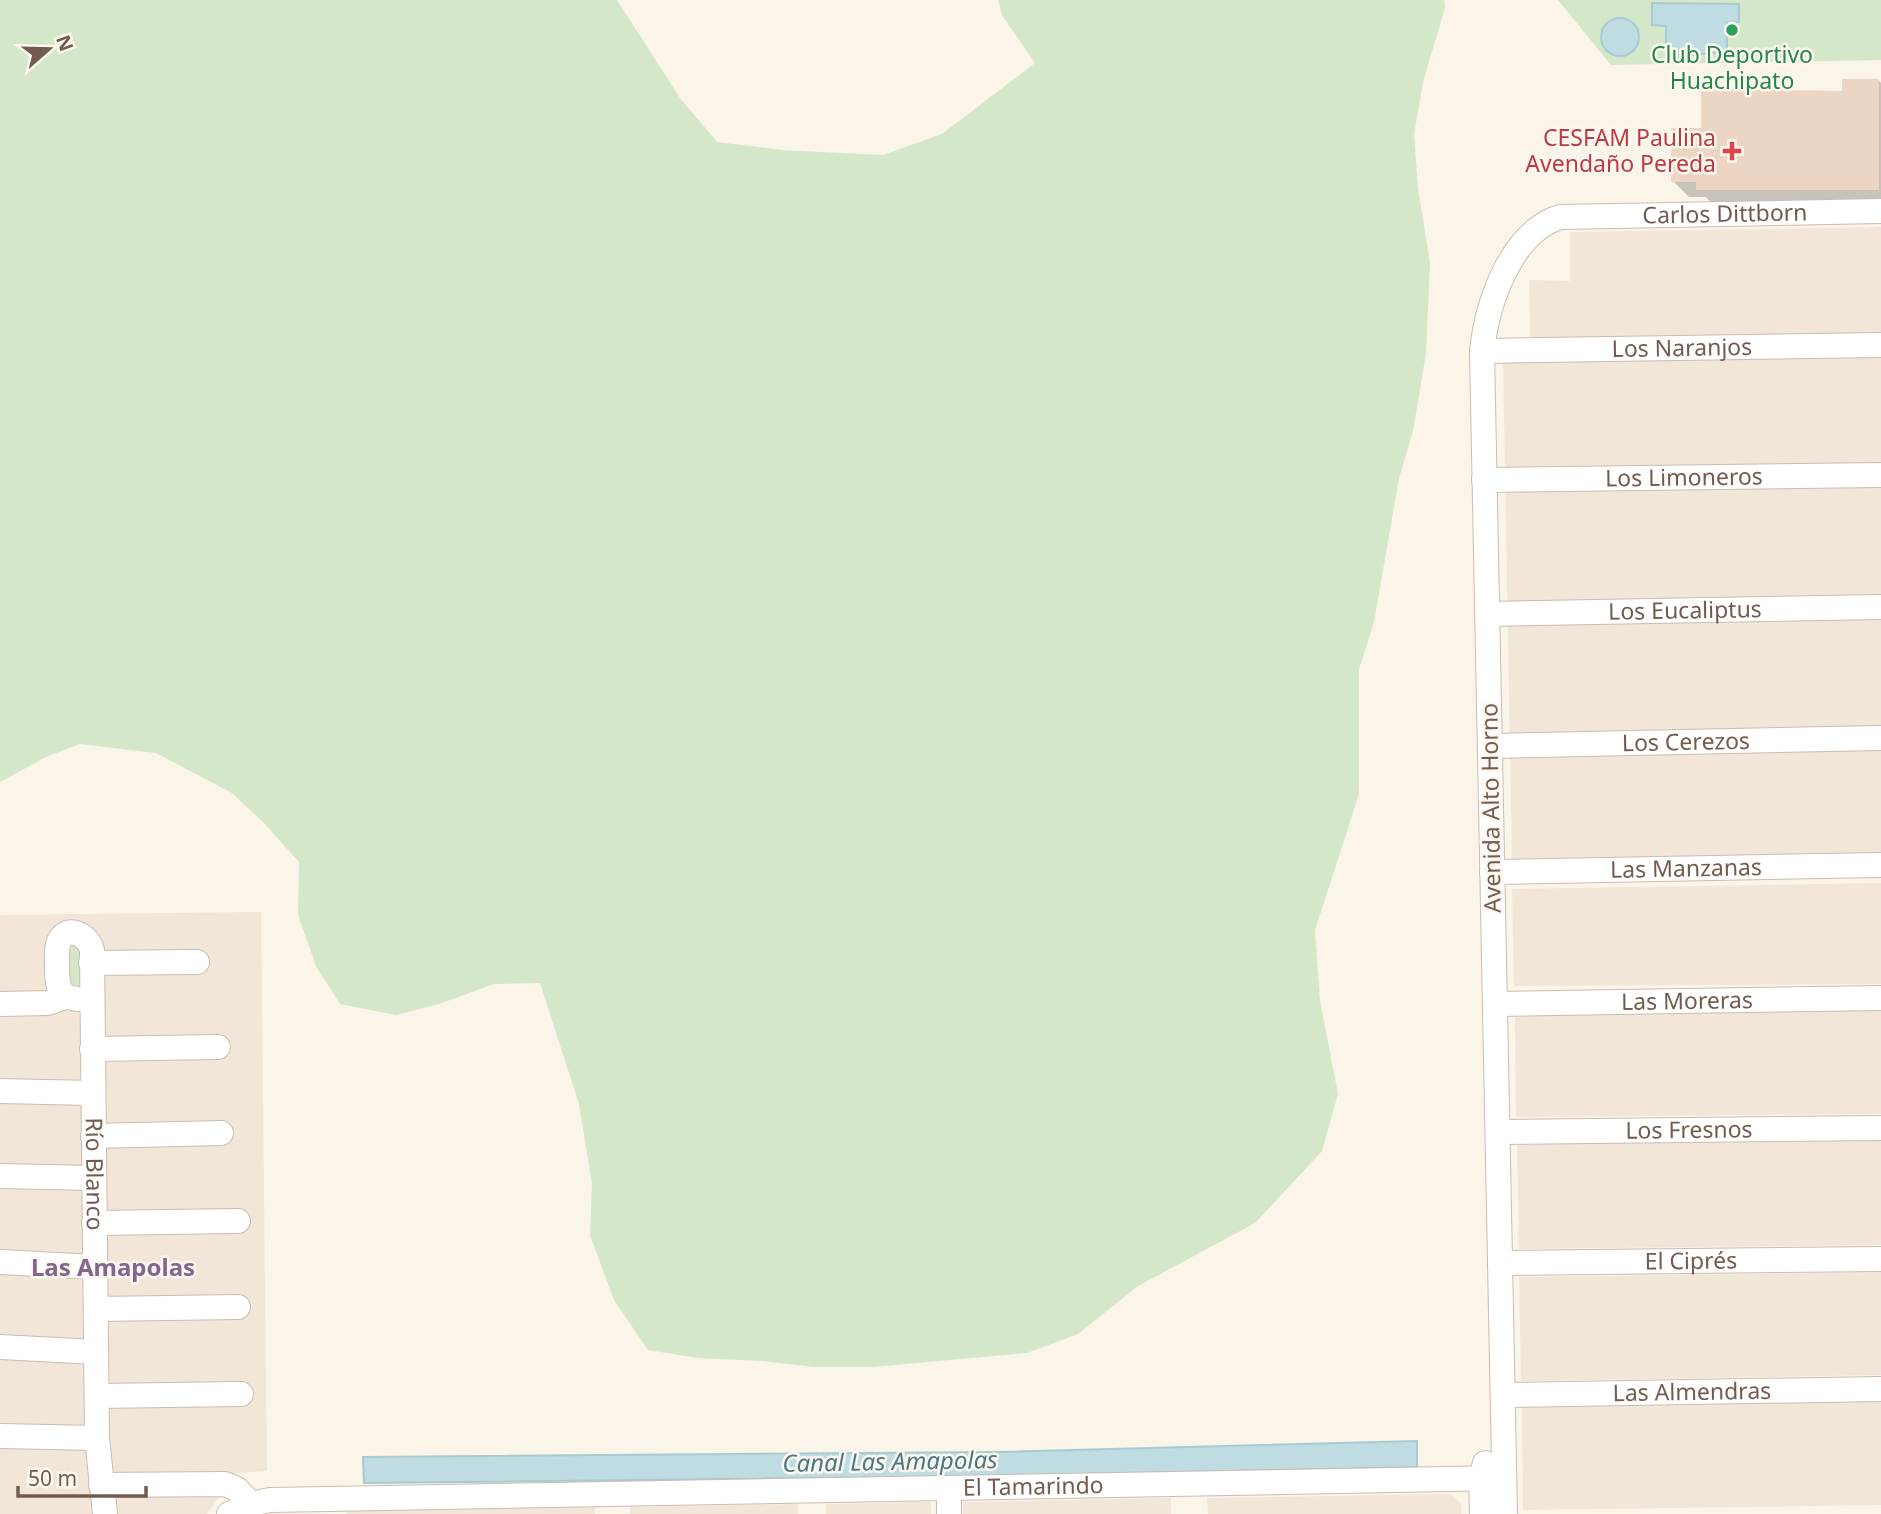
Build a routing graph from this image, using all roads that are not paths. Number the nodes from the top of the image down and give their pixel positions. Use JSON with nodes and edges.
{"nodes":[{"id":1,"x":1881,"y":211,"type":"edge"},
{"id":2,"x":1569,"y":215,"type":"joint"},
{"id":3,"x":1881,"y":345,"type":"edge"},
{"id":4,"x":1482,"y":351,"type":"junction"},
{"id":5,"x":1881,"y":475,"type":"edge"},
{"id":6,"x":1484,"y":480,"type":"junction"},
{"id":7,"x":1881,"y":607,"type":"edge"},
{"id":8,"x":1487,"y":614,"type":"junction"},
{"id":9,"x":1881,"y":738,"type":"edge"},
{"id":10,"x":1490,"y":746,"type":"junction"},
{"id":11,"x":1881,"y":865,"type":"edge"},
{"id":12,"x":1492,"y":872,"type":"junction"},
{"id":13,"x":197,"y":962,"type":"dead end"},
{"id":14,"x":91,"y":963,"type":"junction"},
{"id":15,"x":65,"y":997,"type":"junction"},
{"id":16,"x":1881,"y":998,"type":"edge"},
{"id":17,"x":92,"y":1000,"type":"junction"},
{"id":18,"x":0,"y":1004,"type":"edge"},
{"id":19,"x":1495,"y":1004,"type":"junction"},
{"id":20,"x":218,"y":1047,"type":"dead end"},
{"id":21,"x":92,"y":1049,"type":"junction"},
{"id":22,"x":0,"y":1091,"type":"edge"},
{"id":23,"x":93,"y":1093,"type":"junction"},
{"id":24,"x":1881,"y":1128,"type":"edge"},
{"id":25,"x":1498,"y":1132,"type":"junction"},
{"id":26,"x":221,"y":1133,"type":"dead end"},
{"id":27,"x":93,"y":1136,"type":"junction"},
{"id":28,"x":0,"y":1176,"type":"edge"},
{"id":29,"x":94,"y":1178,"type":"junction"},
{"id":30,"x":238,"y":1221,"type":"dead end"},
{"id":31,"x":94,"y":1223,"type":"junction"},
{"id":32,"x":1881,"y":1259,"type":"edge"},
{"id":33,"x":0,"y":1262,"type":"edge"},
{"id":34,"x":1500,"y":1263,"type":"junction"},
{"id":35,"x":95,"y":1267,"type":"junction"},
{"id":36,"x":238,"y":1307,"type":"dead end"},
{"id":37,"x":96,"y":1309,"type":"junction"},
{"id":38,"x":0,"y":1347,"type":"edge"},
{"id":39,"x":96,"y":1352,"type":"junction"},
{"id":40,"x":1881,"y":1389,"type":"edge"},
{"id":41,"x":241,"y":1394,"type":"dead end"},
{"id":42,"x":1503,"y":1395,"type":"junction"},
{"id":43,"x":97,"y":1396,"type":"junction"},
{"id":44,"x":0,"y":1436,"type":"edge"},
{"id":45,"x":97,"y":1438,"type":"junction"},
{"id":46,"x":1493,"y":1479,"type":"junction"},
{"id":47,"x":101,"y":1485,"type":"junction"},
{"id":48,"x":814,"y":1502,"type":"edge"},
{"id":49,"x":949,"y":1502,"type":"edge"},
{"id":50,"x":331,"y":1507,"type":"edge"},
{"id":51,"x":240,"y":1509,"type":"edge"},
{"id":52,"x":105,"y":1514,"type":"edge"},
{"id":53,"x":1482,"y":1514,"type":"edge"},
{"id":54,"x":1504,"y":1514,"type":"edge"}],
"edges":[{"from":1,"to":2,"type":"street","name":"Carlos Dittborn"},
{"from":2,"to":4,"type":"street","name":"Avenida Alto Horno"},
{"from":3,"to":4,"type":"street","name":"Los Naranjos"},
{"from":4,"to":6,"type":"street","name":"Avenida Alto Horno"},
{"from":5,"to":6,"type":"street","name":"Los Limoneros"},
{"from":6,"to":8,"type":"street","name":"Avenida Alto Horno"},
{"from":7,"to":8,"type":"street","name":"Los Eucaliptus"},
{"from":8,"to":10,"type":"street","name":"Avenida Alto Horno"},
{"from":9,"to":10,"type":"street","name":"Los Cerezos"},
{"from":10,"to":12,"type":"street","name":"Avenida Alto Horno"},
{"from":11,"to":12,"type":"street","name":"Las Manzanas"},
{"from":12,"to":19,"type":"street","name":"Avenida Alto Horno"},
{"from":13,"to":14,"type":"street"},
{"from":14,"to":15,"type":"street"},
{"from":14,"to":17,"type":"street","name":"Río Blanco"},
{"from":15,"to":17,"type":"street"},
{"from":15,"to":18,"type":"street"},
{"from":16,"to":19,"type":"street","name":"Las Moreras"},
{"from":17,"to":21,"type":"street","name":"Río Blanco"},
{"from":19,"to":25,"type":"street","name":"Avenida Alto Horno"},
{"from":20,"to":21,"type":"street"},
{"from":21,"to":23,"type":"street","name":"Río Blanco"},
{"from":22,"to":23,"type":"street"},
{"from":23,"to":27,"type":"street","name":"Río Blanco"},
{"from":24,"to":25,"type":"street","name":"Los Fresnos"},
{"from":25,"to":34,"type":"street","name":"Avenida Alto Horno"},
{"from":26,"to":27,"type":"street"},
{"from":27,"to":29,"type":"street","name":"Río Blanco"},
{"from":28,"to":29,"type":"street"},
{"from":29,"to":31,"type":"street","name":"Río Blanco"},
{"from":30,"to":31,"type":"street"},
{"from":31,"to":35,"type":"street","name":"Río Blanco"},
{"from":32,"to":34,"type":"street","name":"El Ciprés"},
{"from":33,"to":35,"type":"street"},
{"from":34,"to":42,"type":"street","name":"Avenida Alto Horno"},
{"from":35,"to":37,"type":"street","name":"Río Blanco"},
{"from":36,"to":37,"type":"street"},
{"from":37,"to":39,"type":"street","name":"Río Blanco"},
{"from":38,"to":39,"type":"street"},
{"from":39,"to":43,"type":"street","name":"Río Blanco"},
{"from":40,"to":42,"type":"street","name":"Las Almendras"},
{"from":41,"to":43,"type":"street"},
{"from":42,"to":46,"type":"street","name":"Avenida Alto Horno"},
{"from":43,"to":45,"type":"street","name":"Río Blanco"},
{"from":44,"to":45,"type":"street"},
{"from":45,"to":47,"type":"street","name":"Río Blanco"},
{"from":46,"to":49,"type":"street","name":"El Tamarindo"},
{"from":46,"to":53,"type":"street","name":"Avenida Alto Horno"},
{"from":46,"to":54,"type":"street","name":"Avenida Alto Horno"},
{"from":47,"to":51,"type":"street"},
{"from":47,"to":52,"type":"street","name":"Río Blanco"},
{"from":48,"to":49,"type":"street","name":"El Tamarindo"},
{"from":48,"to":50,"type":"street","name":"El Tamarindo"},
{"from":50,"to":51,"type":"street","name":"El Tamarindo"}]}
